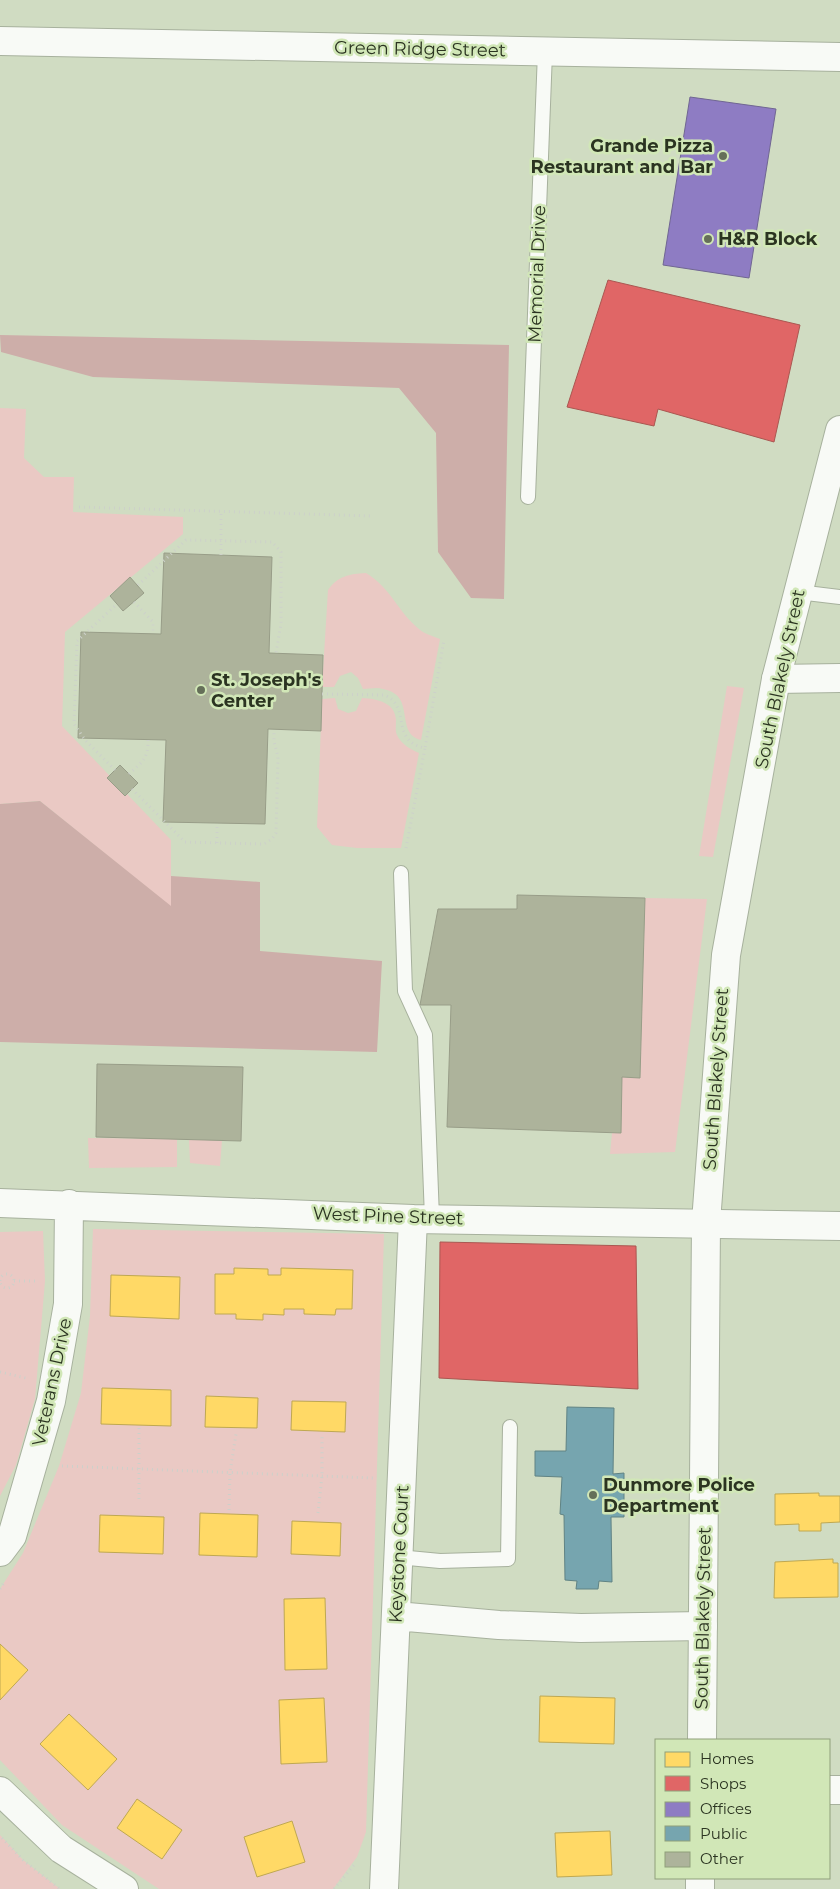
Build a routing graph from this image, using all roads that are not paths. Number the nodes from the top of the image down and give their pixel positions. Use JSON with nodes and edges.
{"nodes":[{"id":1,"x":0,"y":41,"type":"edge"},
{"id":2,"x":545,"y":52,"type":"junction"},
{"id":3,"x":840,"y":57,"type":"edge"},
{"id":4,"x":840,"y":432,"type":"edge"},
{"id":5,"x":832,"y":495,"type":"edge"},
{"id":6,"x":528,"y":497,"type":"dead end"},
{"id":7,"x":798,"y":592,"type":"junction"},
{"id":8,"x":840,"y":597,"type":"edge"},
{"id":9,"x":840,"y":678,"type":"edge"},
{"id":10,"x":776,"y":679,"type":"junction"},
{"id":11,"x":402,"y":873,"type":"dead end"},
{"id":12,"x":0,"y":1203,"type":"edge"},
{"id":13,"x":69,"y":1204,"type":"junction"},
{"id":14,"x":423,"y":1219,"type":"junction"},
{"id":15,"x":706,"y":1222,"type":"junction"},
{"id":16,"x":840,"y":1226,"type":"edge"},
{"id":17,"x":510,"y":1427,"type":"dead end"},
{"id":18,"x":398,"y":1557,"type":"junction"},
{"id":19,"x":5,"y":1563,"type":"edge"},
{"id":20,"x":396,"y":1616,"type":"junction"},
{"id":21,"x":703,"y":1626,"type":"junction"},
{"id":22,"x":702,"y":1739,"type":"edge"},
{"id":23,"x":0,"y":1791,"type":"edge"},
{"id":24,"x":124,"y":1889,"type":"edge"},
{"id":25,"x":384,"y":1889,"type":"edge"}],
"edges":[{"from":1,"to":2,"type":"street","name":"Green Ridge Street"},
{"from":2,"to":3,"type":"street","name":"Green Ridge Street"},
{"from":2,"to":6,"type":"lane","name":"Memorial Drive"},
{"from":4,"to":5,"type":"street","name":"South Blakely Street"},
{"from":5,"to":7,"type":"street","name":"South Blakely Street"},
{"from":7,"to":8,"type":"lane"},
{"from":7,"to":10,"type":"street","name":"South Blakely Street"},
{"from":9,"to":10,"type":"street"},
{"from":10,"to":15,"type":"street","name":"South Blakely Street"},
{"from":11,"to":14,"type":"lane"},
{"from":12,"to":13,"type":"street","name":"West Pine Street"},
{"from":13,"to":14,"type":"street","name":"West Pine Street"},
{"from":13,"to":19,"type":"street","name":"Veterans Drive"},
{"from":14,"to":15,"type":"street","name":"West Pine Street"},
{"from":14,"to":18,"type":"street","name":"Keystone Court"},
{"from":15,"to":16,"type":"street","name":"West Pine Street"},
{"from":15,"to":21,"type":"street","name":"South Blakely Street"},
{"from":17,"to":18,"type":"lane"},
{"from":18,"to":20,"type":"street","name":"Keystone Court"},
{"from":20,"to":21,"type":"street"},
{"from":20,"to":25,"type":"street","name":"Keystone Court"},
{"from":21,"to":22,"type":"street","name":"South Blakely Street"},
{"from":23,"to":24,"type":"street"}]}
